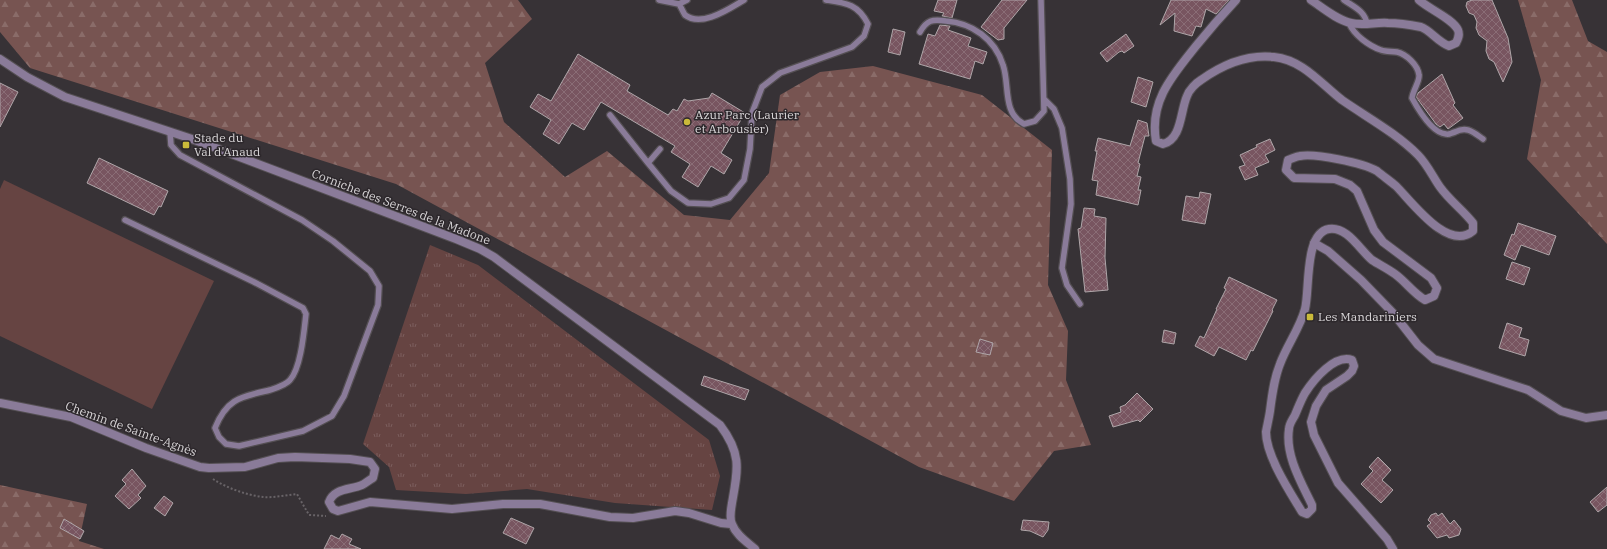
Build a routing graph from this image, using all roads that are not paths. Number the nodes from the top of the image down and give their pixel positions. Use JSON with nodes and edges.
{"nodes":[{"id":1,"x":659,"y":0,"type":"edge"},
{"id":2,"x":687,"y":0,"type":"edge"},
{"id":3,"x":744,"y":0,"type":"edge"},
{"id":4,"x":826,"y":0,"type":"edge"},
{"id":5,"x":1041,"y":0,"type":"edge"},
{"id":6,"x":1236,"y":0,"type":"edge"},
{"id":7,"x":1311,"y":0,"type":"edge"},
{"id":8,"x":1344,"y":0,"type":"edge"},
{"id":9,"x":1419,"y":0,"type":"edge"},
{"id":10,"x":679,"y":4,"type":"junction"},
{"id":11,"x":1349,"y":23,"type":"junction"},
{"id":12,"x":1367,"y":24,"type":"junction"},
{"id":13,"x":920,"y":32,"type":"dead end"},
{"id":14,"x":0,"y":59,"type":"edge"},
{"id":15,"x":1044,"y":99,"type":"junction"},
{"id":16,"x":610,"y":115,"type":"dead end"},
{"id":17,"x":170,"y":132,"type":"junction"},
{"id":18,"x":1483,"y":140,"type":"dead end"},
{"id":19,"x":660,"y":149,"type":"dead end"},
{"id":20,"x":648,"y":163,"type":"junction"},
{"id":21,"x":125,"y":220,"type":"dead end"},
{"id":22,"x":1314,"y":243,"type":"junction"},
{"id":23,"x":1080,"y":304,"type":"dead end"},
{"id":24,"x":0,"y":403,"type":"edge"},
{"id":25,"x":1607,"y":415,"type":"edge"},
{"id":26,"x":731,"y":524,"type":"junction"},
{"id":27,"x":755,"y":549,"type":"edge"},
{"id":28,"x":1393,"y":549,"type":"edge"}],
"edges":[{"from":1,"to":10,"type":"lane"},
{"from":2,"to":10,"type":"lane"},
{"from":3,"to":10,"type":"lane"},
{"from":4,"to":20,"type":"lane"},
{"from":5,"to":15,"type":"lane"},
{"from":6,"to":22,"type":"street"},
{"from":7,"to":11,"type":"street"},
{"from":8,"to":12,"type":"lane"},
{"from":9,"to":12,"type":"street"},
{"from":11,"to":12,"type":"street"},
{"from":11,"to":18,"type":"lane"},
{"from":13,"to":15,"type":"lane"},
{"from":14,"to":17,"type":"street","name":"Corniche des Serres de la Madone"},
{"from":15,"to":23,"type":"lane"},
{"from":16,"to":20,"type":"lane"},
{"from":17,"to":21,"type":"lane"},
{"from":17,"to":26,"type":"street","name":"Corniche des Serres de la Madone"},
{"from":19,"to":20,"type":"lane"},
{"from":22,"to":25,"type":"street"},
{"from":22,"to":28,"type":"street"},
{"from":24,"to":26,"type":"street","name":"Chemin de Sainte-Agnès"},
{"from":26,"to":27,"type":"street"}]}
